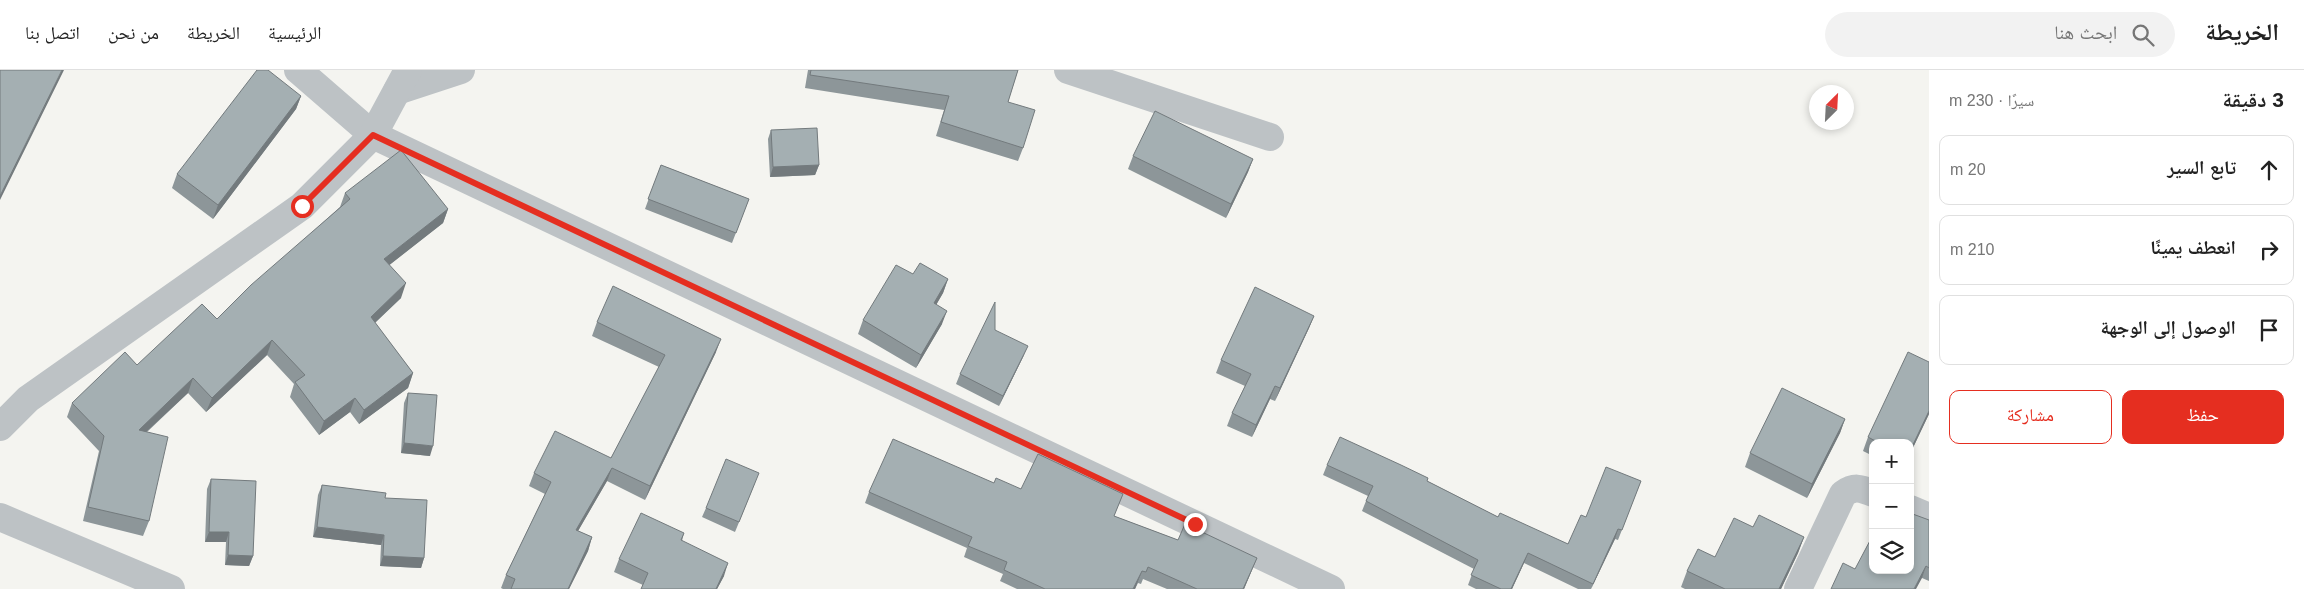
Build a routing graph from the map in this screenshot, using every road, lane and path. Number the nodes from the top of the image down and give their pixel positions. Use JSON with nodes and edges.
{"nodes":[{"id":1,"x":298,"y":70,"type":"edge"},
{"id":2,"x":461,"y":70,"type":"edge"},
{"id":3,"x":1068,"y":70,"type":"edge"},
{"id":4,"x":402,"y":81,"type":"edge"},
{"id":5,"x":373,"y":135,"type":"junction"},
{"id":6,"x":1270,"y":137,"type":"dead end"},
{"id":7,"x":0,"y":428,"type":"edge"},
{"id":8,"x":1869,"y":491,"type":"edge"},
{"id":9,"x":1914,"y":511,"type":"edge"},
{"id":10,"x":0,"y":516,"type":"edge"},
{"id":11,"x":1929,"y":517,"type":"edge"},
{"id":12,"x":171,"y":589,"type":"edge"},
{"id":13,"x":1331,"y":589,"type":"edge"},
{"id":14,"x":1798,"y":589,"type":"edge"}],
"edges":[{"from":1,"to":5,"type":"street"},
{"from":2,"to":4,"type":"street"},
{"from":3,"to":6,"type":"street"},
{"from":4,"to":5,"type":"street"},
{"from":5,"to":7,"type":"street"},
{"from":5,"to":13,"type":"street"},
{"from":8,"to":14,"type":"street"},
{"from":9,"to":11,"type":"street"},
{"from":10,"to":12,"type":"street"}]}
